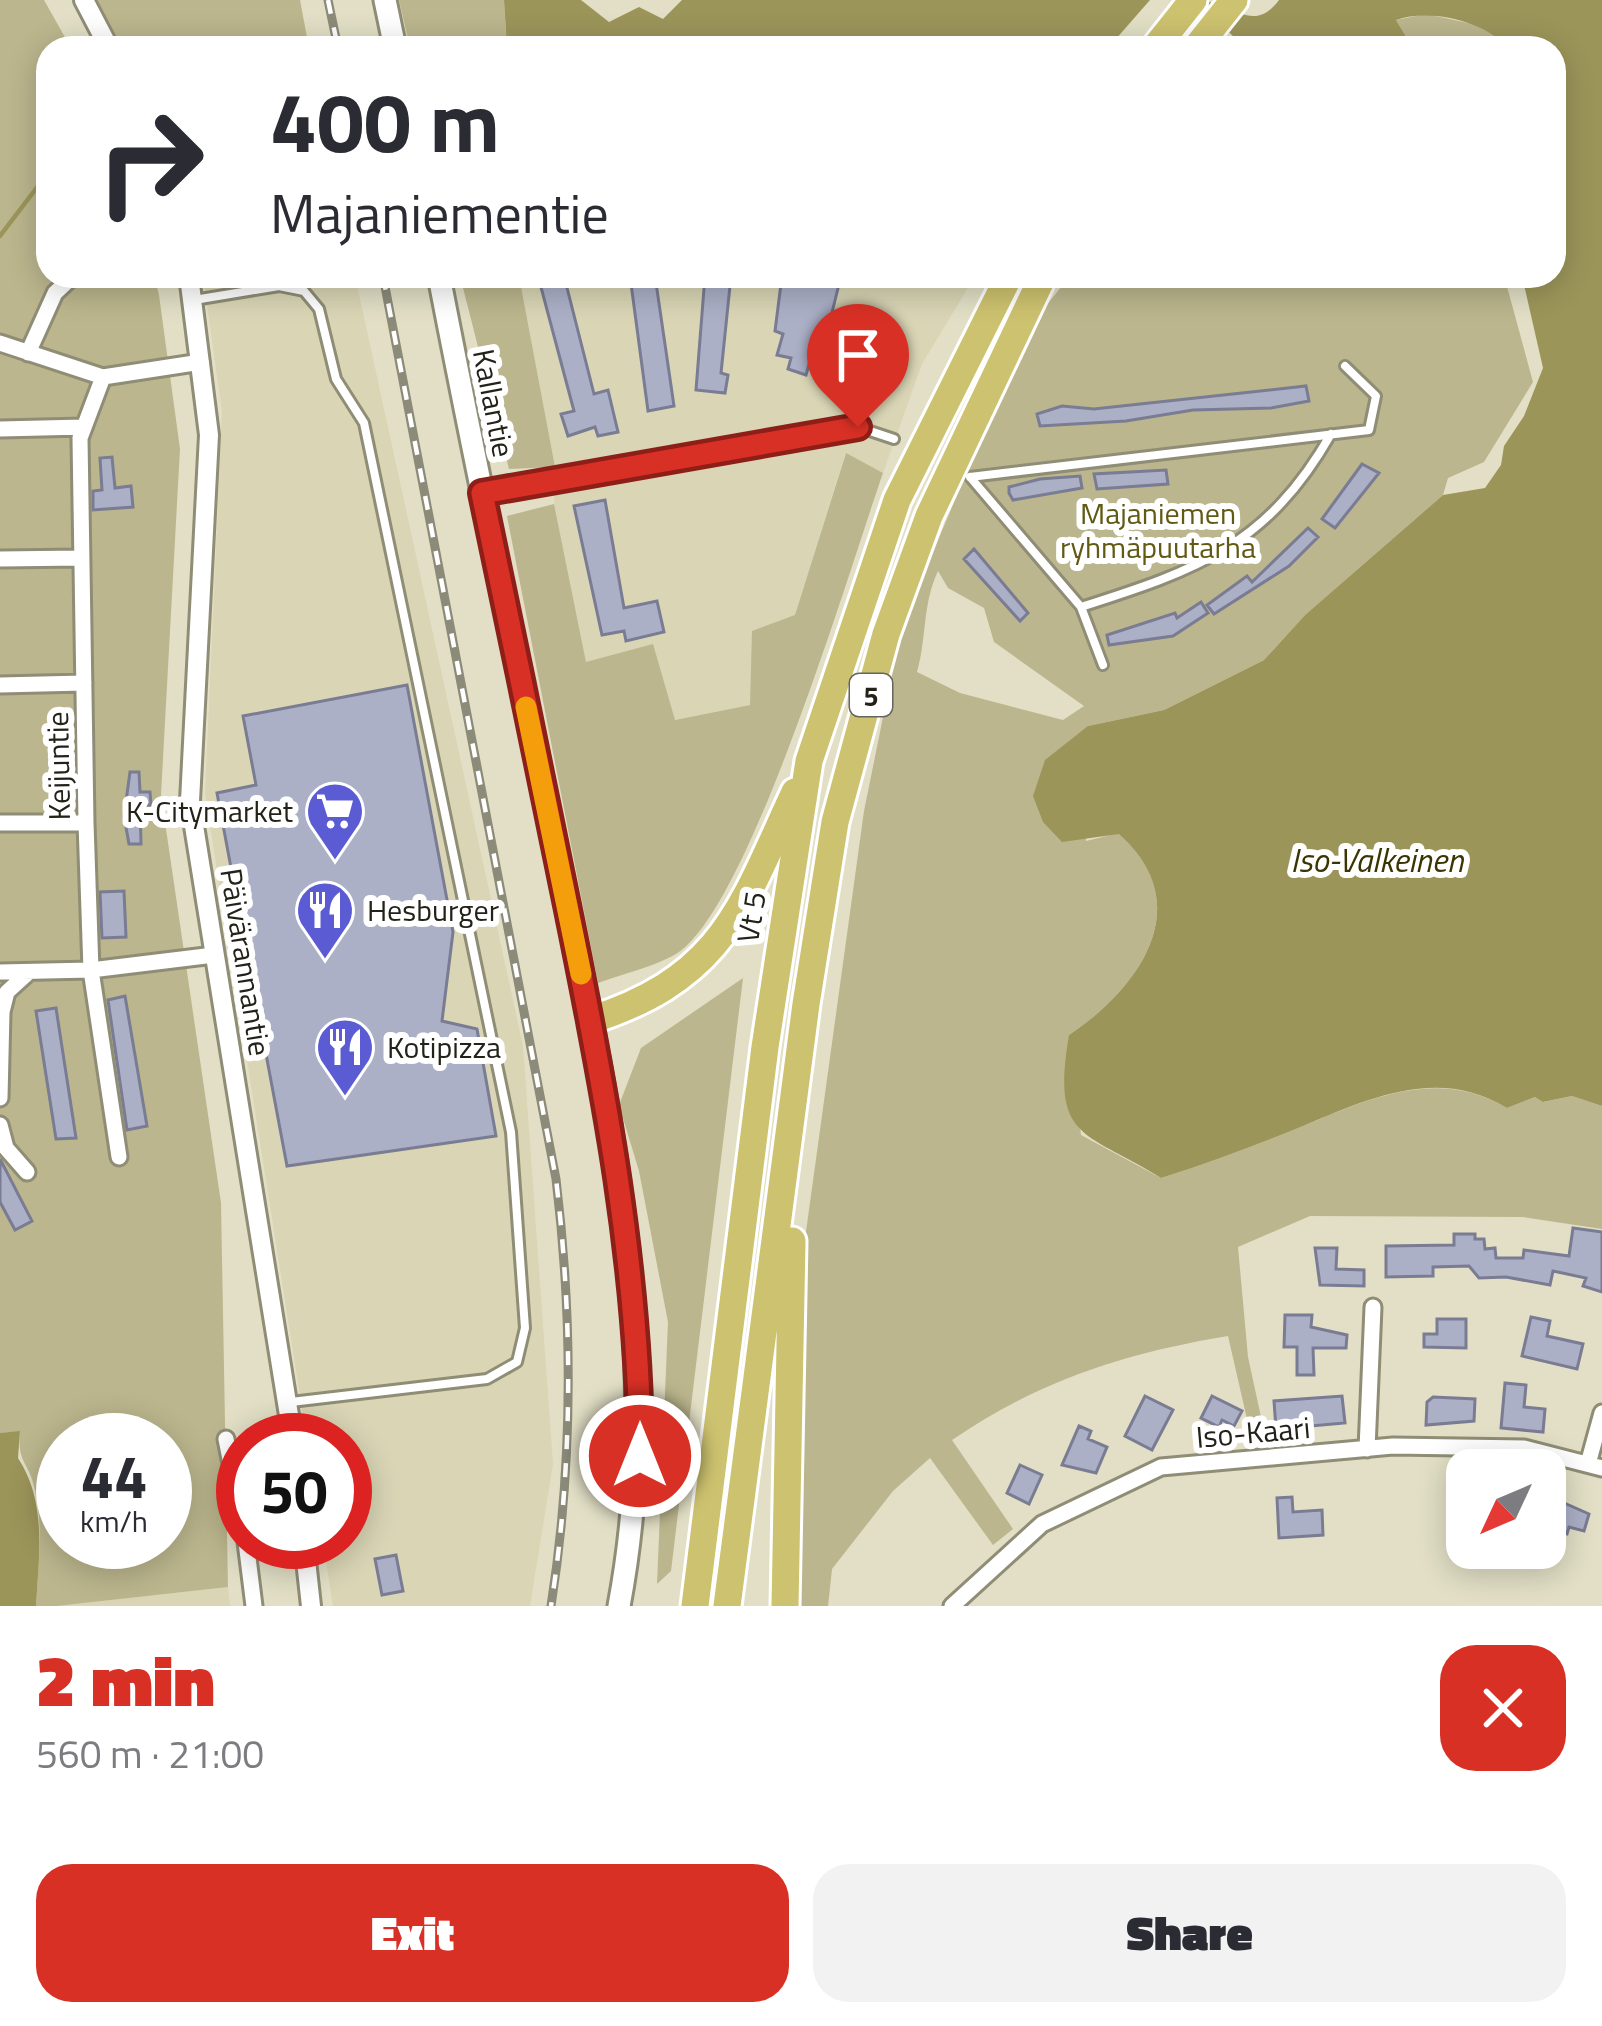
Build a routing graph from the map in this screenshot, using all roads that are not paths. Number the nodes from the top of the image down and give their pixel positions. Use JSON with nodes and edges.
{"nodes":[{"id":1,"x":84,"y":0,"type":"edge"},
{"id":2,"x":386,"y":0,"type":"edge"},
{"id":3,"x":1234,"y":0,"type":"edge"},
{"id":4,"x":1190,"y":3,"type":"edge"},
{"id":5,"x":104,"y":36,"type":"edge"},
{"id":6,"x":393,"y":36,"type":"edge"},
{"id":7,"x":1164,"y":36,"type":"edge"},
{"id":8,"x":1205,"y":36,"type":"edge"},
{"id":9,"x":60,"y":288,"type":"edge"},
{"id":10,"x":192,"y":288,"type":"edge"},
{"id":11,"x":267,"y":288,"type":"edge"},
{"id":12,"x":289,"y":288,"type":"edge"},
{"id":13,"x":441,"y":288,"type":"edge"},
{"id":14,"x":1003,"y":288,"type":"edge"},
{"id":15,"x":1037,"y":288,"type":"edge"},
{"id":16,"x":194,"y":300,"type":"junction"},
{"id":17,"x":0,"y":343,"type":"edge"},
{"id":18,"x":28,"y":353,"type":"junction"},
{"id":19,"x":201,"y":362,"type":"junction"},
{"id":20,"x":1345,"y":366,"type":"dead end"},
{"id":21,"x":103,"y":377,"type":"junction"},
{"id":22,"x":84,"y":428,"type":"junction"},
{"id":23,"x":0,"y":430,"type":"edge"},
{"id":24,"x":1331,"y":434,"type":"junction"},
{"id":25,"x":894,"y":439,"type":"dead end"},
{"id":26,"x":482,"y":493,"type":"junction"},
{"id":27,"x":82,"y":558,"type":"junction"},
{"id":28,"x":0,"y":559,"type":"edge"},
{"id":29,"x":1082,"y":608,"type":"junction"},
{"id":30,"x":1103,"y":665,"type":"dead end"},
{"id":31,"x":84,"y":682,"type":"junction"},
{"id":32,"x":0,"y":686,"type":"edge"},
{"id":33,"x":809,"y":760,"type":"junction"},
{"id":34,"x":0,"y":823,"type":"edge"},
{"id":35,"x":86,"y":823,"type":"junction"},
{"id":36,"x":214,"y":955,"type":"junction"},
{"id":37,"x":91,"y":970,"type":"junction"},
{"id":38,"x":0,"y":972,"type":"edge"},
{"id":39,"x":28,"y":972,"type":"junction"},
{"id":40,"x":591,"y":1020,"type":"junction"},
{"id":41,"x":0,"y":1099,"type":"edge"},
{"id":42,"x":0,"y":1125,"type":"edge"},
{"id":43,"x":792,"y":1140,"type":"junction"},
{"id":44,"x":119,"y":1157,"type":"dead end"},
{"id":45,"x":27,"y":1172,"type":"dead end"},
{"id":46,"x":1372,"y":1307,"type":"dead end"},
{"id":47,"x":289,"y":1402,"type":"junction"},
{"id":48,"x":290,"y":1413,"type":"edge"},
{"id":49,"x":1602,"y":1413,"type":"edge"},
{"id":50,"x":1367,"y":1449,"type":"junction"},
{"id":51,"x":1595,"y":1466,"type":"edge"},
{"id":52,"x":249,"y":1569,"type":"edge"},
{"id":53,"x":307,"y":1569,"type":"edge"},
{"id":54,"x":254,"y":1606,"type":"edge"},
{"id":55,"x":310,"y":1606,"type":"edge"},
{"id":56,"x":619,"y":1606,"type":"edge"},
{"id":57,"x":695,"y":1606,"type":"edge"},
{"id":58,"x":728,"y":1606,"type":"edge"},
{"id":59,"x":785,"y":1606,"type":"edge"},
{"id":60,"x":952,"y":1606,"type":"edge"}],
"edges":[{"from":1,"to":5,"type":"street"},
{"from":2,"to":6,"type":"main road"},
{"from":3,"to":8,"type":"highway"},
{"from":4,"to":7,"type":"highway"},
{"from":9,"to":18,"type":"street"},
{"from":10,"to":16,"type":"street","name":"Päivärannantie"},
{"from":11,"to":16,"type":"lane"},
{"from":12,"to":47,"type":"lane"},
{"from":13,"to":26,"type":"main road","name":"Kallantie"},
{"from":14,"to":33,"type":"highway","name":"Vt 5","number":"5"},
{"from":15,"to":43,"type":"highway","number":"5"},
{"from":16,"to":19,"type":"street","name":"Päivärannantie"},
{"from":17,"to":18,"type":"street"},
{"from":18,"to":21,"type":"street"},
{"from":19,"to":21,"type":"street"},
{"from":19,"to":36,"type":"street","name":"Päivärannantie"},
{"from":20,"to":24,"type":"lane"},
{"from":21,"to":22,"type":"street","name":"Keijuntie"},
{"from":22,"to":23,"type":"street"},
{"from":22,"to":27,"type":"street","name":"Keijuntie"},
{"from":24,"to":29,"type":"lane"},
{"from":24,"to":29,"type":"lane"},
{"from":25,"to":26,"type":"lane"},
{"from":26,"to":40,"type":"main road","name":"Kallantie"},
{"from":27,"to":28,"type":"street"},
{"from":27,"to":31,"type":"street","name":"Keijuntie"},
{"from":29,"to":30,"type":"lane"},
{"from":31,"to":32,"type":"street"},
{"from":31,"to":35,"type":"street","name":"Keijuntie"},
{"from":33,"to":40,"type":"highway"},
{"from":33,"to":57,"type":"highway","name":"Vt 5","number":"5"},
{"from":34,"to":35,"type":"street"},
{"from":35,"to":37,"type":"street","name":"Keijuntie"},
{"from":36,"to":37,"type":"street"},
{"from":36,"to":47,"type":"street","name":"Päivärannantie"},
{"from":37,"to":39,"type":"street"},
{"from":37,"to":44,"type":"street","name":"Keijuntie"},
{"from":38,"to":39,"type":"street"},
{"from":39,"to":41,"type":"street"},
{"from":40,"to":56,"type":"main road","name":"Kallantie"},
{"from":42,"to":45,"type":"street"},
{"from":43,"to":58,"type":"highway","number":"5"},
{"from":43,"to":59,"type":"highway"},
{"from":46,"to":50,"type":"street"},
{"from":47,"to":48,"type":"street","name":"Päivärannantie"},
{"from":49,"to":51,"type":"street"},
{"from":50,"to":51,"type":"street","name":"Iso-Kaari"},
{"from":50,"to":60,"type":"street","name":"Iso-Kaari"},
{"from":52,"to":54,"type":"street"},
{"from":53,"to":55,"type":"street"}]}
